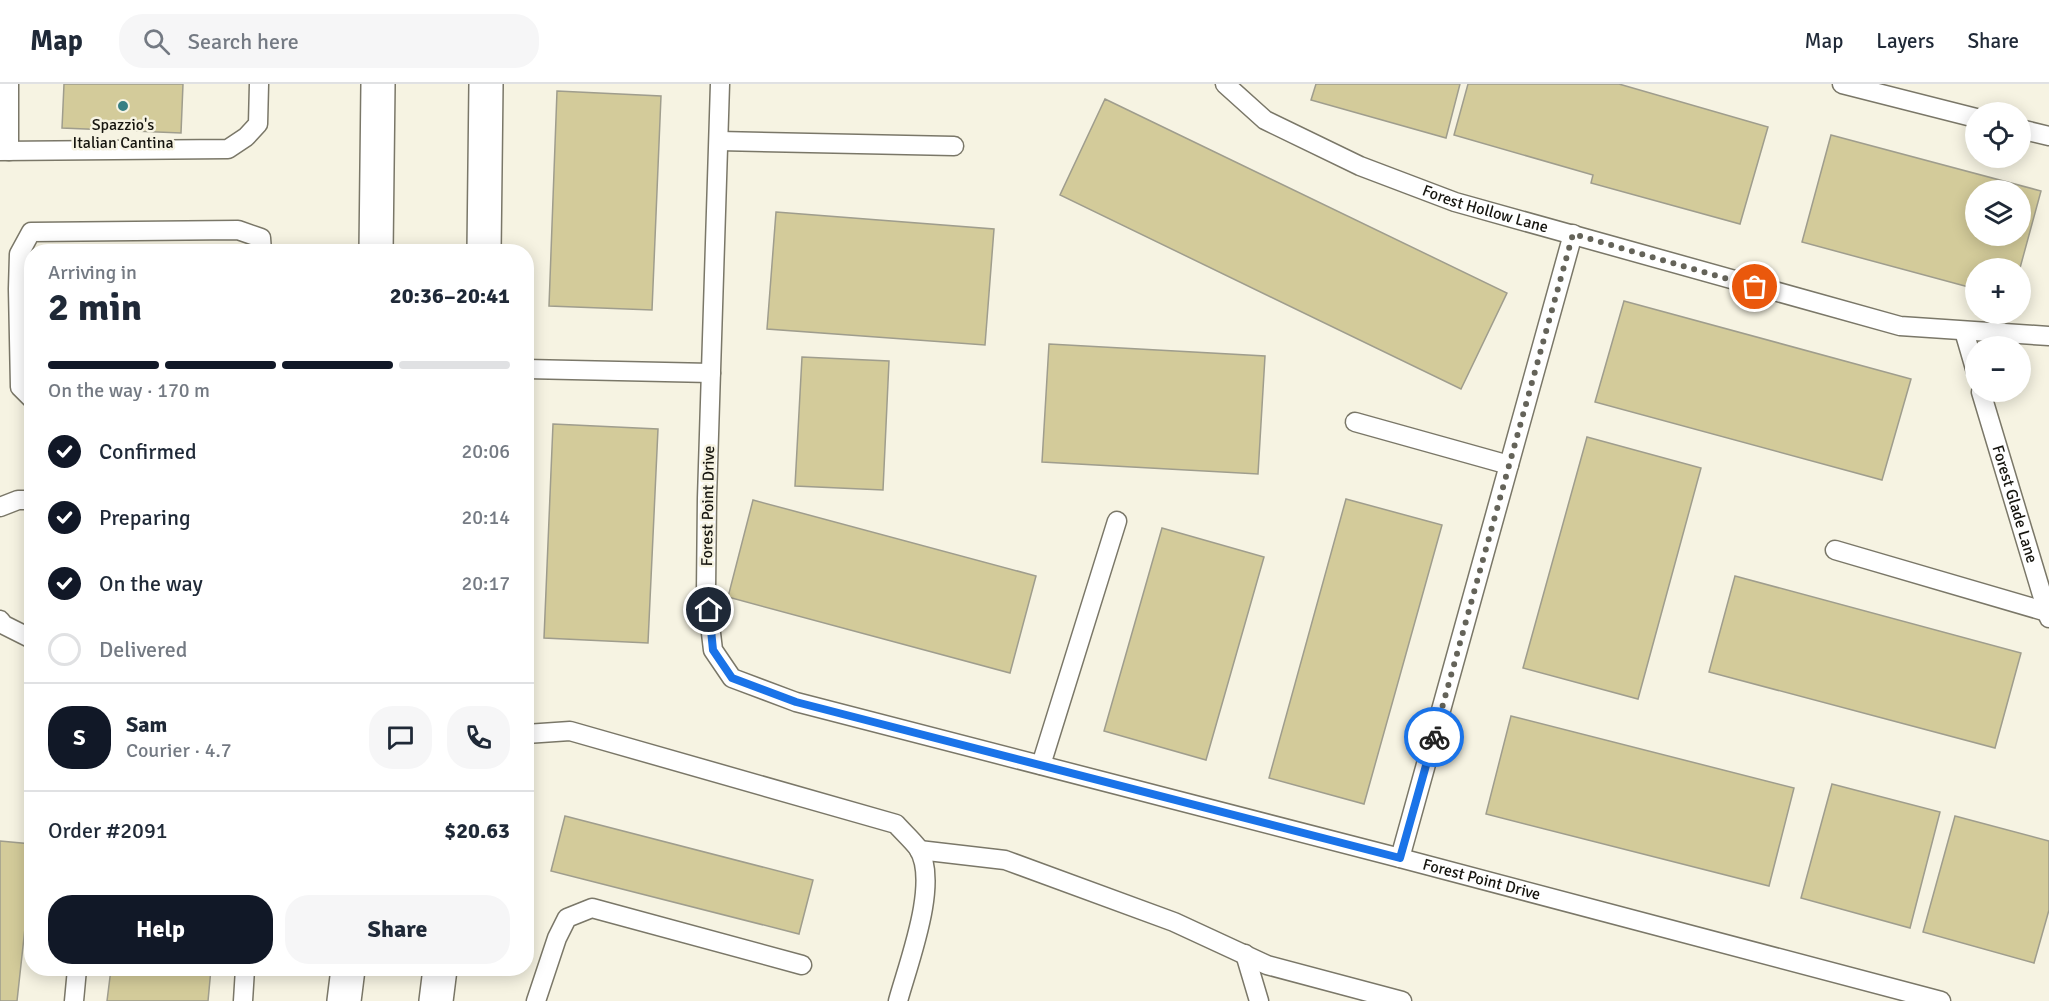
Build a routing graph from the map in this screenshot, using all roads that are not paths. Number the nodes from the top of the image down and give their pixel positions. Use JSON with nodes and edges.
{"nodes":[{"id":1,"x":9,"y":84,"type":"edge"},
{"id":2,"x":260,"y":84,"type":"edge"},
{"id":3,"x":378,"y":84,"type":"edge"},
{"id":4,"x":486,"y":84,"type":"edge"},
{"id":5,"x":720,"y":84,"type":"edge"},
{"id":6,"x":1225,"y":84,"type":"edge"},
{"id":7,"x":1842,"y":84,"type":"edge"},
{"id":8,"x":1965,"y":115,"type":"edge"},
{"id":9,"x":2031,"y":132,"type":"edge"},
{"id":10,"x":2049,"y":136,"type":"edge"},
{"id":11,"x":719,"y":141,"type":"junction"},
{"id":12,"x":954,"y":146,"type":"dead end"},
{"id":13,"x":5,"y":151,"type":"edge"},
{"id":14,"x":1573,"y":234,"type":"junction"},
{"id":15,"x":24,"y":244,"type":"edge"},
{"id":16,"x":261,"y":244,"type":"edge"},
{"id":17,"x":376,"y":244,"type":"edge"},
{"id":18,"x":483,"y":244,"type":"edge"},
{"id":19,"x":24,"y":245,"type":"edge"},
{"id":20,"x":1964,"y":331,"type":"junction"},
{"id":21,"x":1965,"y":336,"type":"edge"},
{"id":22,"x":2049,"y":336,"type":"edge"},
{"id":23,"x":534,"y":369,"type":"edge"},
{"id":24,"x":711,"y":373,"type":"junction"},
{"id":25,"x":24,"y":391,"type":"edge"},
{"id":26,"x":1985,"y":402,"type":"edge"},
{"id":27,"x":1355,"y":422,"type":"dead end"},
{"id":28,"x":1509,"y":465,"type":"junction"},
{"id":29,"x":24,"y":500,"type":"edge"},
{"id":30,"x":0,"y":507,"type":"edge"},
{"id":31,"x":1117,"y":521,"type":"dead end"},
{"id":32,"x":1835,"y":550,"type":"dead end"},
{"id":33,"x":2048,"y":615,"type":"edge"},
{"id":34,"x":0,"y":620,"type":"edge"},
{"id":35,"x":24,"y":635,"type":"edge"},
{"id":36,"x":534,"y":733,"type":"edge"},
{"id":37,"x":1041,"y":765,"type":"junction"},
{"id":38,"x":919,"y":850,"type":"junction"},
{"id":39,"x":1400,"y":858,"type":"junction"},
{"id":40,"x":1245,"y":954,"type":"junction"},
{"id":41,"x":802,"y":965,"type":"dead end"},
{"id":42,"x":76,"y":976,"type":"edge"},
{"id":43,"x":245,"y":976,"type":"edge"},
{"id":44,"x":347,"y":976,"type":"edge"},
{"id":45,"x":439,"y":976,"type":"edge"},
{"id":46,"x":1367,"y":997,"type":"edge"},
{"id":47,"x":74,"y":1001,"type":"edge"},
{"id":48,"x":243,"y":1001,"type":"edge"},
{"id":49,"x":344,"y":1001,"type":"edge"},
{"id":50,"x":436,"y":1001,"type":"edge"},
{"id":51,"x":536,"y":1001,"type":"edge"},
{"id":52,"x":898,"y":1001,"type":"edge"},
{"id":53,"x":1259,"y":1001,"type":"edge"},
{"id":54,"x":1402,"y":1001,"type":"edge"},
{"id":55,"x":1941,"y":1001,"type":"edge"}],
"edges":[{"from":1,"to":13,"type":"lane"},
{"from":2,"to":13,"type":"lane"},
{"from":3,"to":17,"type":"main road"},
{"from":4,"to":18,"type":"main road"},
{"from":5,"to":11,"type":"lane","name":"Forest Point Drive"},
{"from":6,"to":14,"type":"lane","name":"Forest Hollow Lane"},
{"from":7,"to":8,"type":"lane"},
{"from":9,"to":10,"type":"lane"},
{"from":11,"to":12,"type":"lane"},
{"from":11,"to":24,"type":"lane","name":"Forest Point Drive"},
{"from":14,"to":20,"type":"lane","name":"Forest Hollow Lane"},
{"from":14,"to":28,"type":"lane"},
{"from":15,"to":16,"type":"lane"},
{"from":19,"to":25,"type":"lane"},
{"from":20,"to":21,"type":"lane"},
{"from":20,"to":22,"type":"lane","name":"Forest Hollow Lane"},
{"from":23,"to":24,"type":"lane"},
{"from":24,"to":37,"type":"lane","name":"Forest Point Drive"},
{"from":26,"to":33,"type":"lane","name":"Forest Glade Lane"},
{"from":27,"to":28,"type":"lane"},
{"from":28,"to":39,"type":"lane"},
{"from":29,"to":30,"type":"lane"},
{"from":31,"to":37,"type":"lane"},
{"from":32,"to":33,"type":"lane"},
{"from":34,"to":35,"type":"lane"},
{"from":36,"to":38,"type":"lane"},
{"from":37,"to":39,"type":"lane","name":"Forest Point Drive"},
{"from":38,"to":40,"type":"lane"},
{"from":38,"to":52,"type":"lane"},
{"from":39,"to":55,"type":"lane","name":"Forest Point Drive"},
{"from":40,"to":46,"type":"lane"},
{"from":40,"to":53,"type":"lane"},
{"from":41,"to":51,"type":"lane"},
{"from":42,"to":47,"type":"lane"},
{"from":43,"to":48,"type":"lane"},
{"from":44,"to":49,"type":"main road"},
{"from":45,"to":50,"type":"main road"},
{"from":46,"to":54,"type":"lane"}]}
